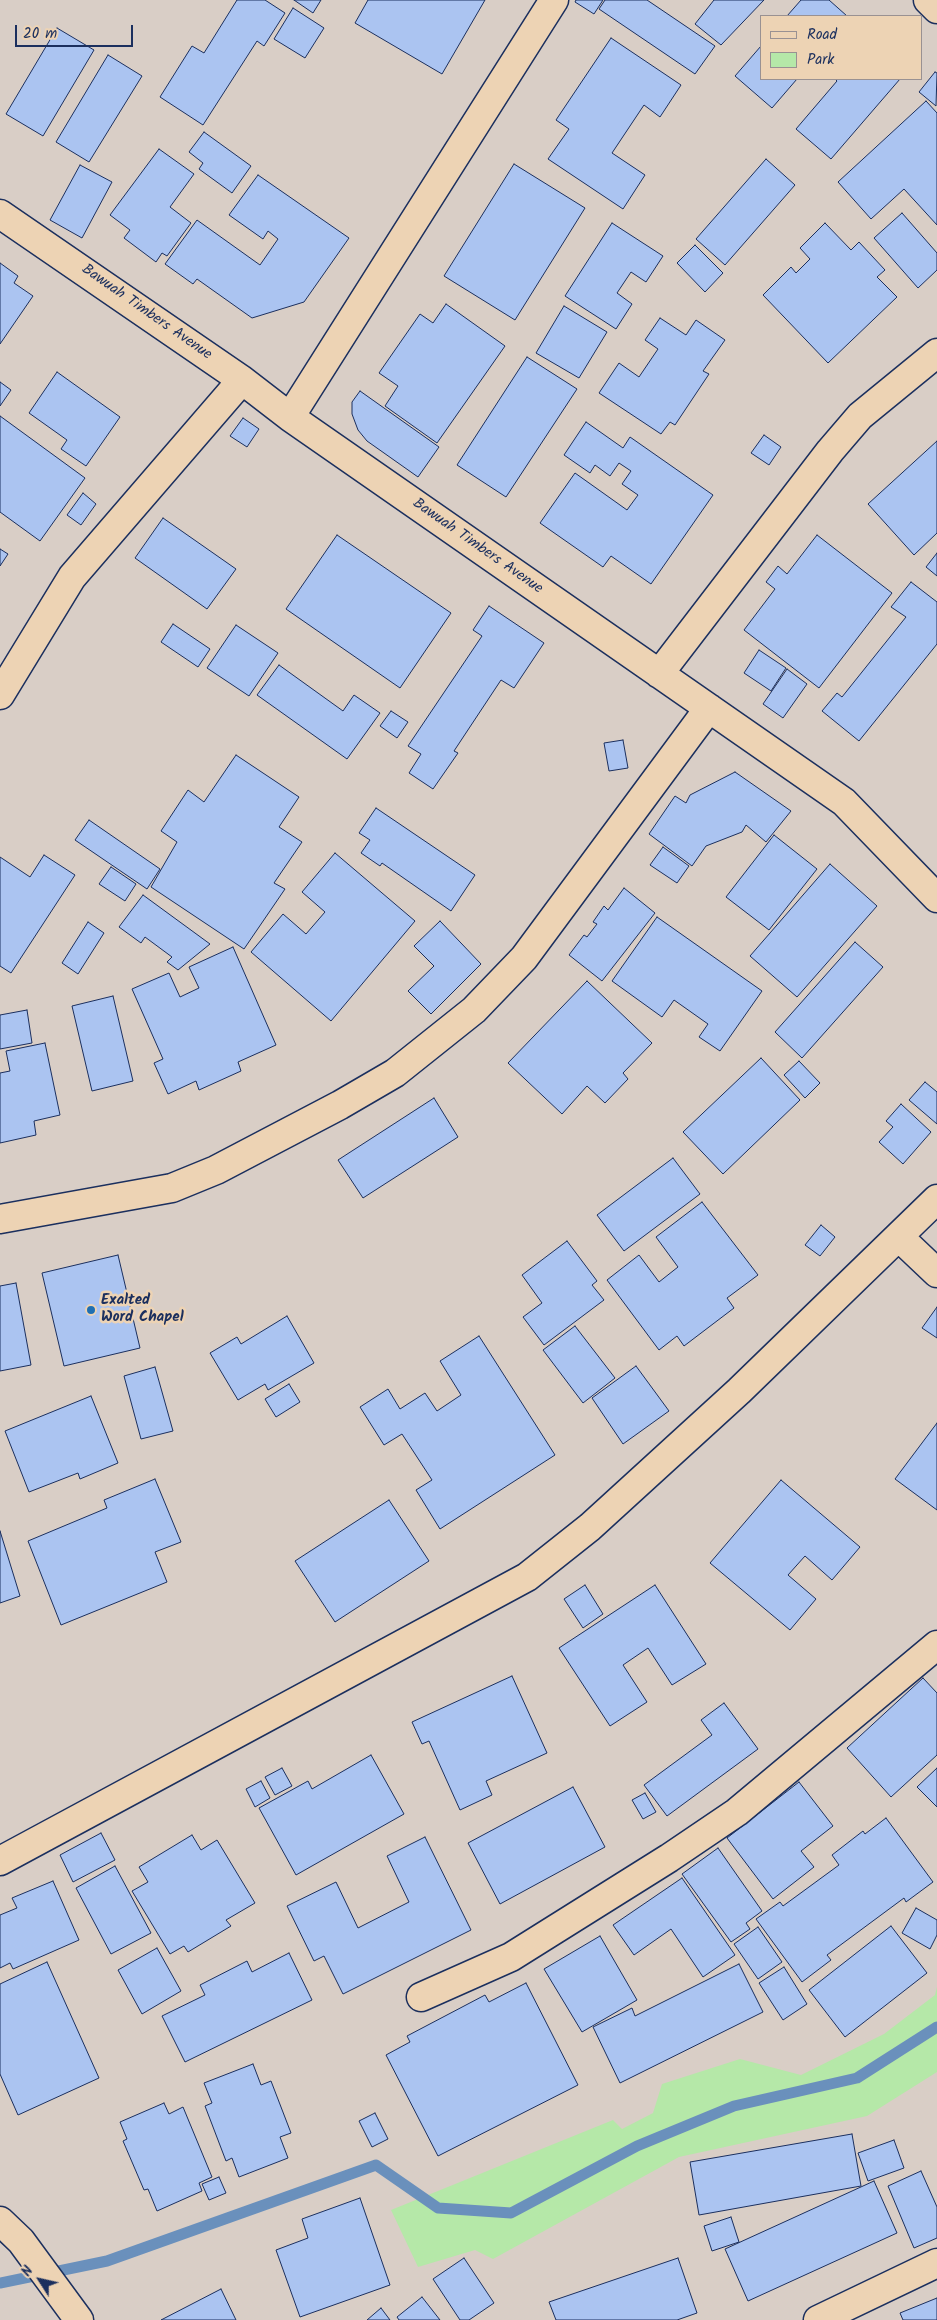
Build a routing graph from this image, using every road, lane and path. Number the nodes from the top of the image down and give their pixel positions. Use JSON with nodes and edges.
{"nodes":[{"id":1,"x":554,"y":0,"type":"edge"},
{"id":2,"x":928,"y":0,"type":"edge"},
{"id":3,"x":937,"y":9,"type":"edge"},
{"id":4,"x":0,"y":214,"type":"edge"},
{"id":5,"x":937,"y":353,"type":"edge"},
{"id":6,"x":242,"y":380,"type":"junction"},
{"id":7,"x":290,"y":417,"type":"junction"},
{"id":8,"x":659,"y":674,"type":"junction"},
{"id":9,"x":0,"y":695,"type":"edge"},
{"id":10,"x":709,"y":708,"type":"junction"},
{"id":11,"x":937,"y":898,"type":"edge"},
{"id":12,"x":937,"y":1200,"type":"edge"},
{"id":13,"x":0,"y":1219,"type":"edge"},
{"id":14,"x":899,"y":1237,"type":"junction"},
{"id":15,"x":937,"y":1273,"type":"edge"},
{"id":16,"x":937,"y":1645,"type":"edge"},
{"id":17,"x":0,"y":1862,"type":"edge"},
{"id":18,"x":421,"y":1997,"type":"dead end"},
{"id":19,"x":0,"y":2221,"type":"edge"},
{"id":20,"x":937,"y":2264,"type":"edge"},
{"id":21,"x":74,"y":2312,"type":"edge"},
{"id":22,"x":818,"y":2320,"type":"edge"}],
"edges":[{"from":1,"to":7,"type":"street"},
{"from":2,"to":3,"type":"street"},
{"from":4,"to":6,"type":"street","name":"Bawuah Timbers Avenue"},
{"from":5,"to":8,"type":"street"},
{"from":6,"to":7,"type":"street","name":"Bawuah Timbers Avenue"},
{"from":6,"to":9,"type":"street"},
{"from":7,"to":8,"type":"street","name":"Bawuah Timbers Avenue"},
{"from":8,"to":10,"type":"street","name":"Bawuah Timbers Avenue"},
{"from":10,"to":11,"type":"street","name":"Bawuah Timbers Avenue"},
{"from":10,"to":13,"type":"street"},
{"from":12,"to":14,"type":"street"},
{"from":14,"to":15,"type":"street"},
{"from":14,"to":17,"type":"street"},
{"from":16,"to":18,"type":"street"},
{"from":19,"to":21,"type":"street"},
{"from":20,"to":22,"type":"street"}]}
